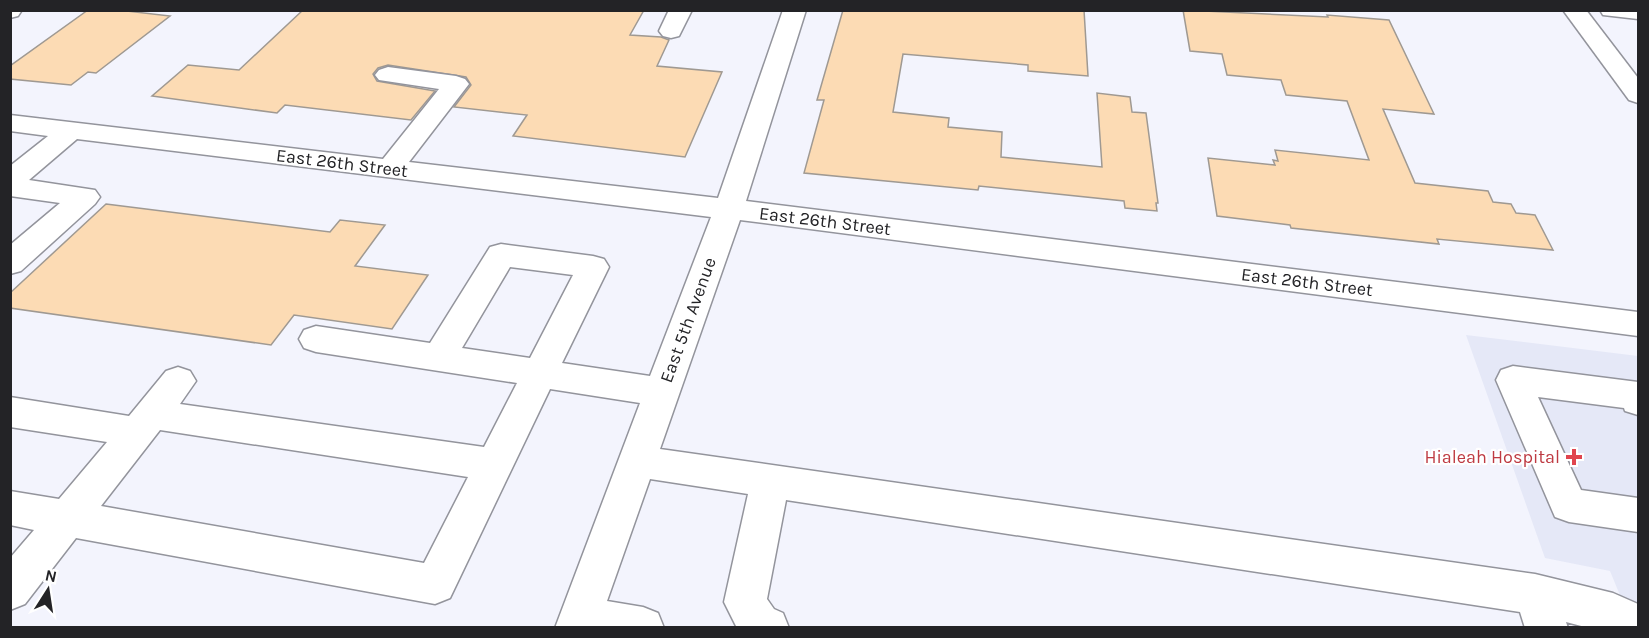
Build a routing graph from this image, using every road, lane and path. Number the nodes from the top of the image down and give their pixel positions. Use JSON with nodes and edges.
{"nodes":[{"id":1,"x":795,"y":10,"type":"edge"},
{"id":2,"x":1574,"y":10,"type":"edge"},
{"id":3,"x":1611,"y":10,"type":"edge"},
{"id":4,"x":1638,"y":12,"type":"edge"},
{"id":5,"x":388,"y":75,"type":"dead end"},
{"id":6,"x":1638,"y":95,"type":"edge"},
{"id":7,"x":10,"y":123,"type":"edge"},
{"id":8,"x":72,"y":130,"type":"junction"},
{"id":9,"x":390,"y":168,"type":"junction"},
{"id":10,"x":10,"y":181,"type":"edge"},
{"id":11,"x":10,"y":187,"type":"edge"},
{"id":12,"x":729,"y":209,"type":"junction"},
{"id":13,"x":10,"y":263,"type":"edge"},
{"id":14,"x":1638,"y":324,"type":"edge"},
{"id":15,"x":316,"y":339,"type":"dead end"},
{"id":16,"x":439,"y":358,"type":"junction"},
{"id":17,"x":540,"y":374,"type":"junction"},
{"id":18,"x":178,"y":381,"type":"dead end"},
{"id":19,"x":661,"y":392,"type":"junction"},
{"id":20,"x":1637,"y":397,"type":"edge"},
{"id":21,"x":10,"y":412,"type":"edge"},
{"id":22,"x":144,"y":423,"type":"junction"},
{"id":23,"x":636,"y":461,"type":"junction"},
{"id":24,"x":494,"y":465,"type":"junction"},
{"id":25,"x":770,"y":481,"type":"junction"},
{"id":26,"x":10,"y":508,"type":"edge"},
{"id":27,"x":1638,"y":515,"type":"edge"},
{"id":28,"x":68,"y":518,"type":"junction"},
{"id":29,"x":10,"y":590,"type":"edge"},
{"id":30,"x":1541,"y":611,"type":"edge"},
{"id":31,"x":578,"y":622,"type":"edge"},
{"id":32,"x":1638,"y":626,"type":"edge"},
{"id":33,"x":643,"y":627,"type":"edge"},
{"id":34,"x":768,"y":627,"type":"edge"}],
"edges":[{"from":1,"to":12,"type":"street","name":"East 5th Avenue"},
{"from":2,"to":6,"type":"street"},
{"from":3,"to":4,"type":"street"},
{"from":5,"to":9,"type":"street"},
{"from":7,"to":8,"type":"street","name":"East 26th Street"},
{"from":8,"to":9,"type":"street","name":"East 26th Street"},
{"from":8,"to":10,"type":"street"},
{"from":9,"to":12,"type":"street","name":"East 26th Street"},
{"from":11,"to":13,"type":"street"},
{"from":12,"to":14,"type":"street","name":"East 26th Street"},
{"from":12,"to":19,"type":"street","name":"East 5th Avenue"},
{"from":15,"to":16,"type":"street"},
{"from":16,"to":17,"type":"street"},
{"from":16,"to":17,"type":"street"},
{"from":17,"to":19,"type":"street"},
{"from":17,"to":24,"type":"street"},
{"from":18,"to":22,"type":"street"},
{"from":19,"to":23,"type":"street","name":"East 5th Avenue"},
{"from":20,"to":27,"type":"street"},
{"from":21,"to":22,"type":"street"},
{"from":22,"to":24,"type":"street"},
{"from":22,"to":28,"type":"street"},
{"from":23,"to":25,"type":"street"},
{"from":23,"to":31,"type":"street","name":"East 5th Avenue"},
{"from":24,"to":28,"type":"street"},
{"from":25,"to":30,"type":"street"},
{"from":25,"to":34,"type":"street"},
{"from":26,"to":28,"type":"street"},
{"from":28,"to":29,"type":"street"},
{"from":30,"to":32,"type":"street"},
{"from":31,"to":33,"type":"street"}]}
